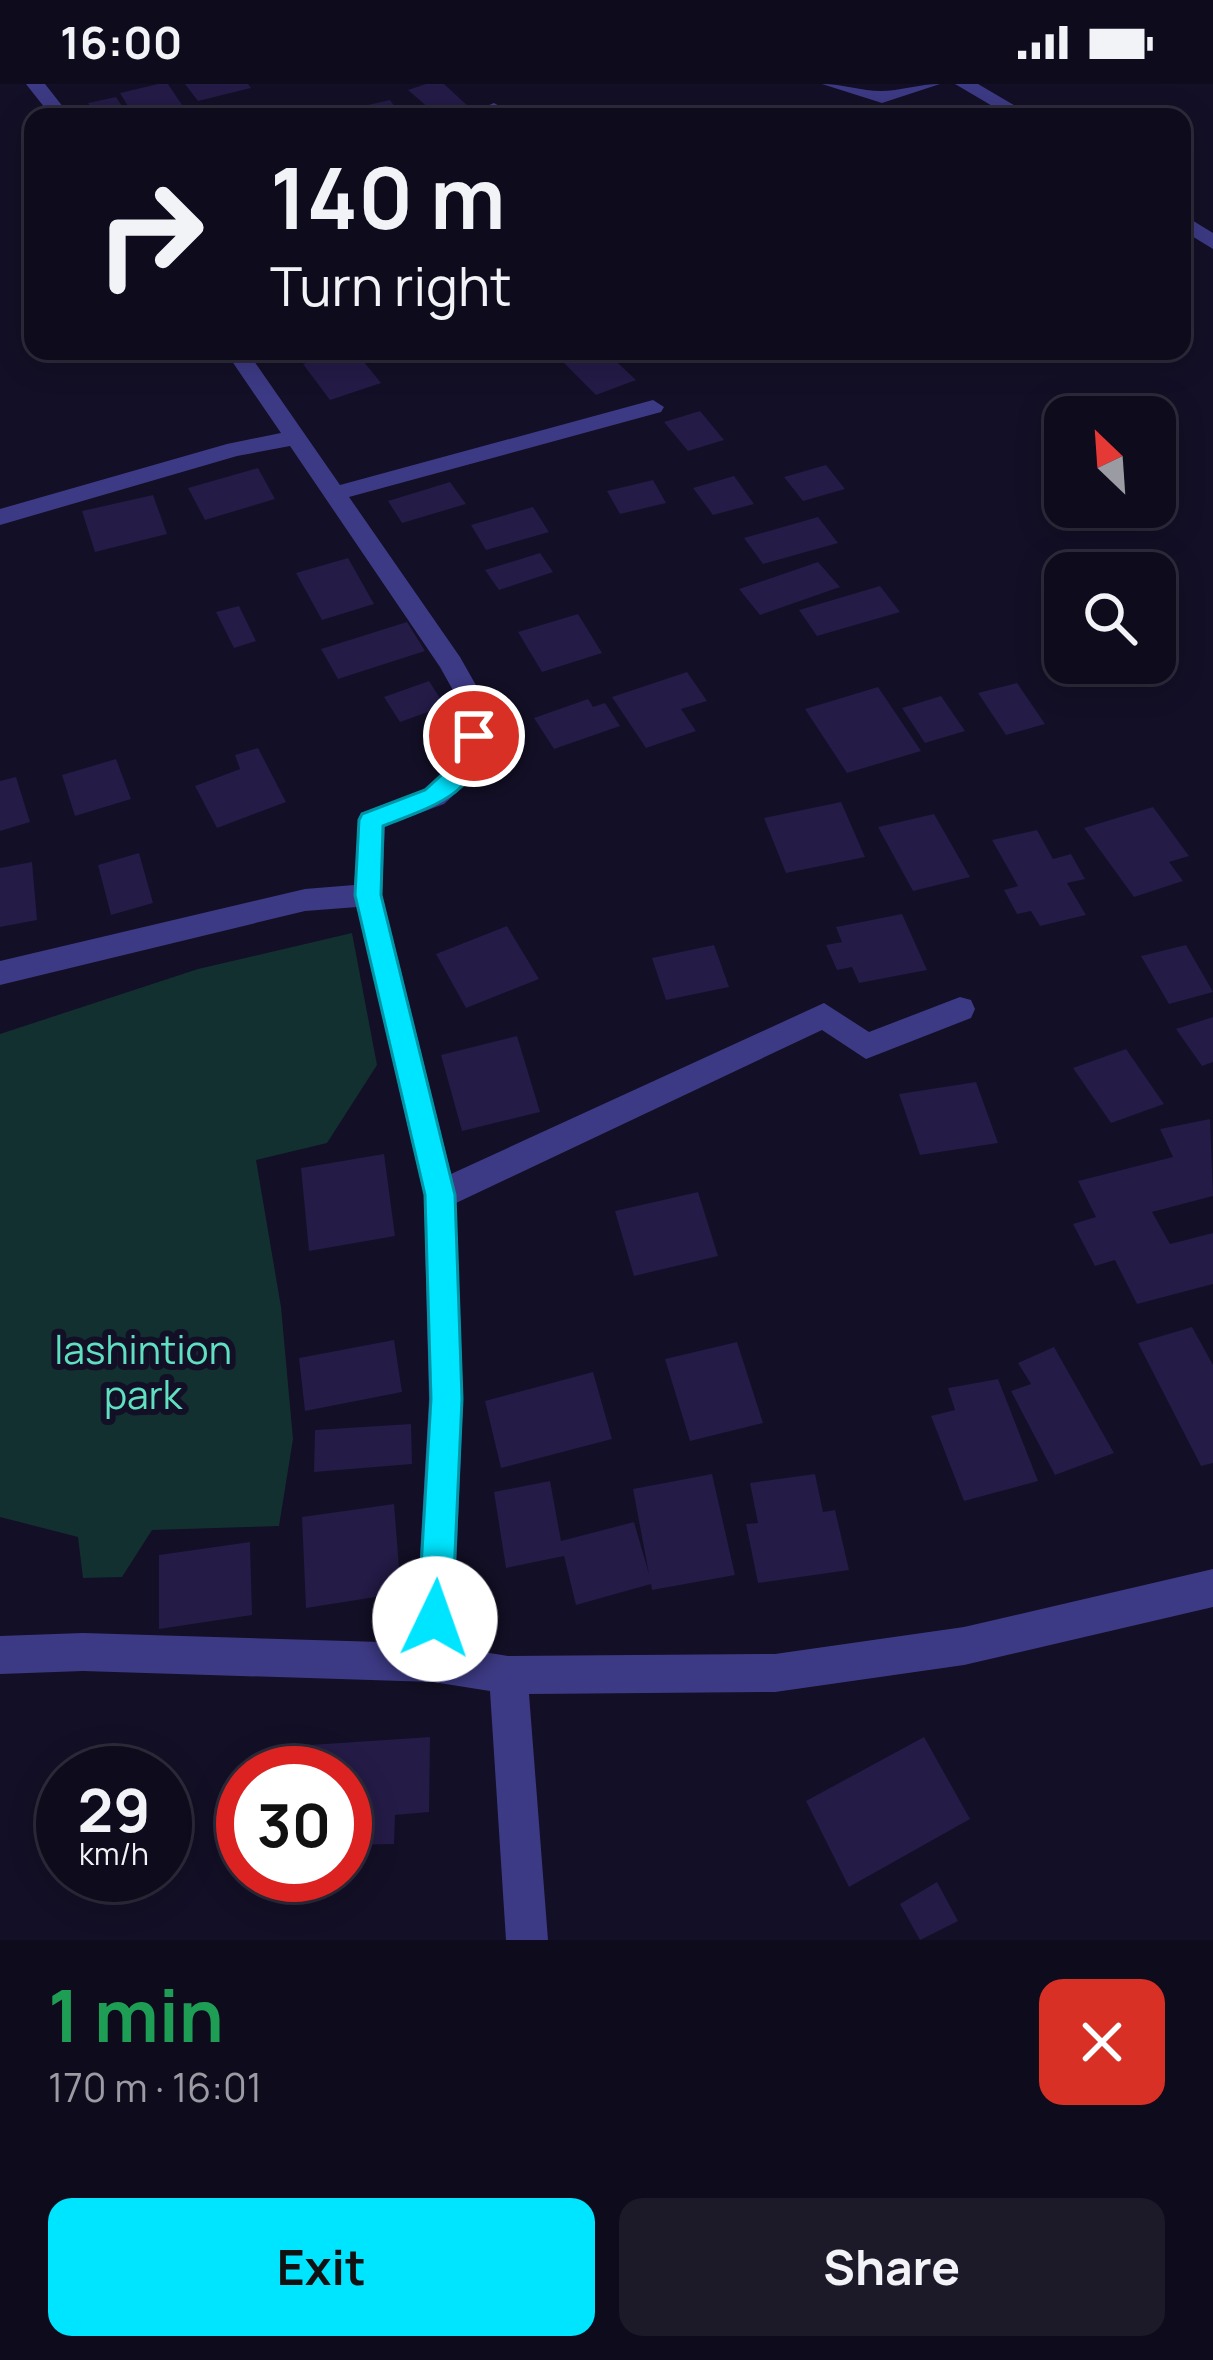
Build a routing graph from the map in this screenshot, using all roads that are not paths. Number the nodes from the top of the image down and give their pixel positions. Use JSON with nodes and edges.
{"nodes":[{"id":1,"x":35,"y":84,"type":"edge"},
{"id":2,"x":830,"y":84,"type":"edge"},
{"id":3,"x":931,"y":84,"type":"edge"},
{"id":4,"x":964,"y":84,"type":"edge"},
{"id":5,"x":55,"y":108,"type":"edge"},
{"id":6,"x":1008,"y":108,"type":"edge"},
{"id":7,"x":242,"y":360,"type":"edge"},
{"id":8,"x":652,"y":407,"type":"dead end"},
{"id":9,"x":295,"y":438,"type":"junction"},
{"id":10,"x":333,"y":494,"type":"junction"},
{"id":11,"x":0,"y":517,"type":"edge"},
{"id":12,"x":368,"y":895,"type":"junction"},
{"id":13,"x":0,"y":973,"type":"edge"},
{"id":14,"x":959,"y":1009,"type":"dead end"},
{"id":15,"x":440,"y":1195,"type":"junction"},
{"id":16,"x":1213,"y":1588,"type":"edge"},
{"id":17,"x":0,"y":1654,"type":"edge"},
{"id":18,"x":433,"y":1663,"type":"junction"},
{"id":19,"x":508,"y":1675,"type":"junction"},
{"id":20,"x":526,"y":1940,"type":"edge"}],
"edges":[{"from":1,"to":5,"type":"street"},
{"from":2,"to":3,"type":"street"},
{"from":4,"to":6,"type":"street"},
{"from":7,"to":9,"type":"street"},
{"from":8,"to":10,"type":"street"},
{"from":9,"to":10,"type":"street"},
{"from":9,"to":11,"type":"street"},
{"from":10,"to":12,"type":"street"},
{"from":12,"to":13,"type":"street"},
{"from":12,"to":15,"type":"street"},
{"from":14,"to":15,"type":"street"},
{"from":15,"to":18,"type":"street"},
{"from":16,"to":19,"type":"street"},
{"from":17,"to":18,"type":"street"},
{"from":18,"to":19,"type":"street"},
{"from":19,"to":20,"type":"street"}]}
